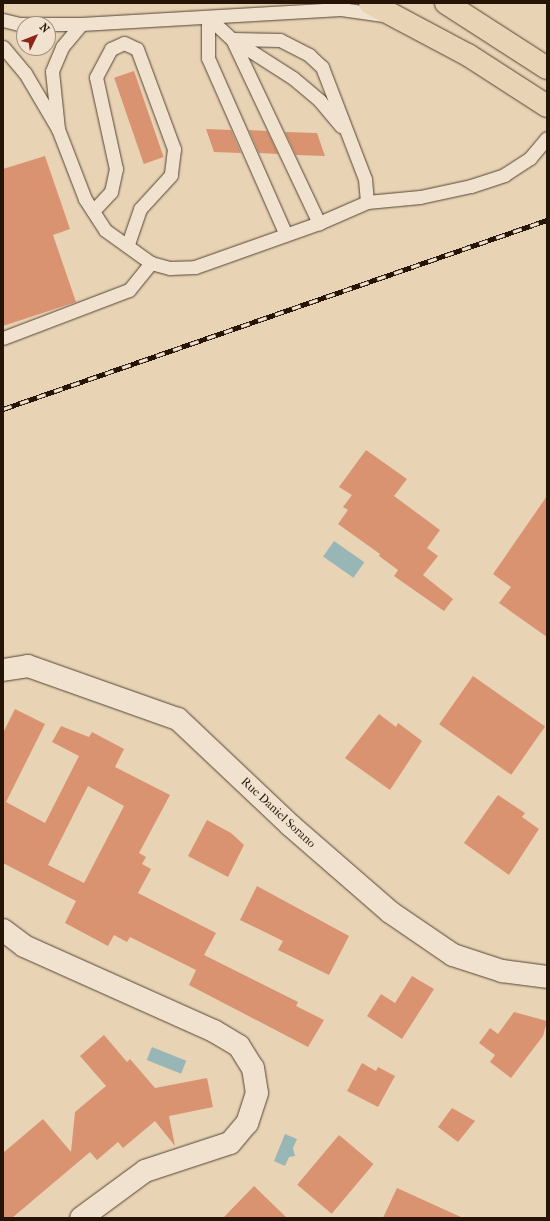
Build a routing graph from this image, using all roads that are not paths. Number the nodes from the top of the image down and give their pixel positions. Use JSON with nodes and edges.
{"nodes":[{"id":1,"x":370,"y":3,"type":"edge"},
{"id":2,"x":446,"y":3,"type":"edge"},
{"id":3,"x":473,"y":15,"type":"edge"},
{"id":4,"x":208,"y":17,"type":"junction"},
{"id":5,"x":3,"y":20,"type":"edge"},
{"id":6,"x":410,"y":23,"type":"junction"},
{"id":7,"x":81,"y":24,"type":"junction"},
{"id":8,"x":232,"y":39,"type":"junction"},
{"id":9,"x":3,"y":47,"type":"edge"},
{"id":10,"x":547,"y":68,"type":"edge"},
{"id":11,"x":547,"y":106,"type":"edge"},
{"id":12,"x":58,"y":129,"type":"junction"},
{"id":13,"x":349,"y":136,"type":"junction"},
{"id":14,"x":547,"y":138,"type":"edge"},
{"id":15,"x":368,"y":202,"type":"junction"},
{"id":16,"x":93,"y":211,"type":"junction"},
{"id":17,"x":319,"y":223,"type":"junction"},
{"id":18,"x":286,"y":236,"type":"junction"},
{"id":19,"x":127,"y":246,"type":"junction"},
{"id":20,"x":151,"y":263,"type":"junction"},
{"id":21,"x":3,"y":338,"type":"edge"},
{"id":22,"x":3,"y":670,"type":"edge"},
{"id":23,"x":3,"y":930,"type":"edge"},
{"id":24,"x":547,"y":977,"type":"edge"},
{"id":25,"x":81,"y":1218,"type":"edge"}],
"edges":[{"from":1,"to":6,"type":"main road"},
{"from":2,"to":3,"type":"main road"},
{"from":3,"to":10,"type":"main road"},
{"from":4,"to":6,"type":"lane"},
{"from":4,"to":7,"type":"lane"},
{"from":4,"to":8,"type":"lane"},
{"from":4,"to":18,"type":"lane"},
{"from":5,"to":7,"type":"lane"},
{"from":6,"to":11,"type":"main road"},
{"from":7,"to":12,"type":"lane"},
{"from":8,"to":13,"type":"lane"},
{"from":8,"to":13,"type":"lane"},
{"from":8,"to":17,"type":"lane"},
{"from":9,"to":12,"type":"lane"},
{"from":12,"to":16,"type":"lane"},
{"from":13,"to":15,"type":"lane"},
{"from":14,"to":15,"type":"lane"},
{"from":15,"to":17,"type":"lane"},
{"from":16,"to":19,"type":"lane"},
{"from":16,"to":19,"type":"lane"},
{"from":17,"to":18,"type":"lane"},
{"from":18,"to":20,"type":"lane"},
{"from":19,"to":20,"type":"lane"},
{"from":20,"to":21,"type":"lane"},
{"from":22,"to":24,"type":"street","name":"Rue Daniel Sorano"},
{"from":23,"to":25,"type":"street"}]}
